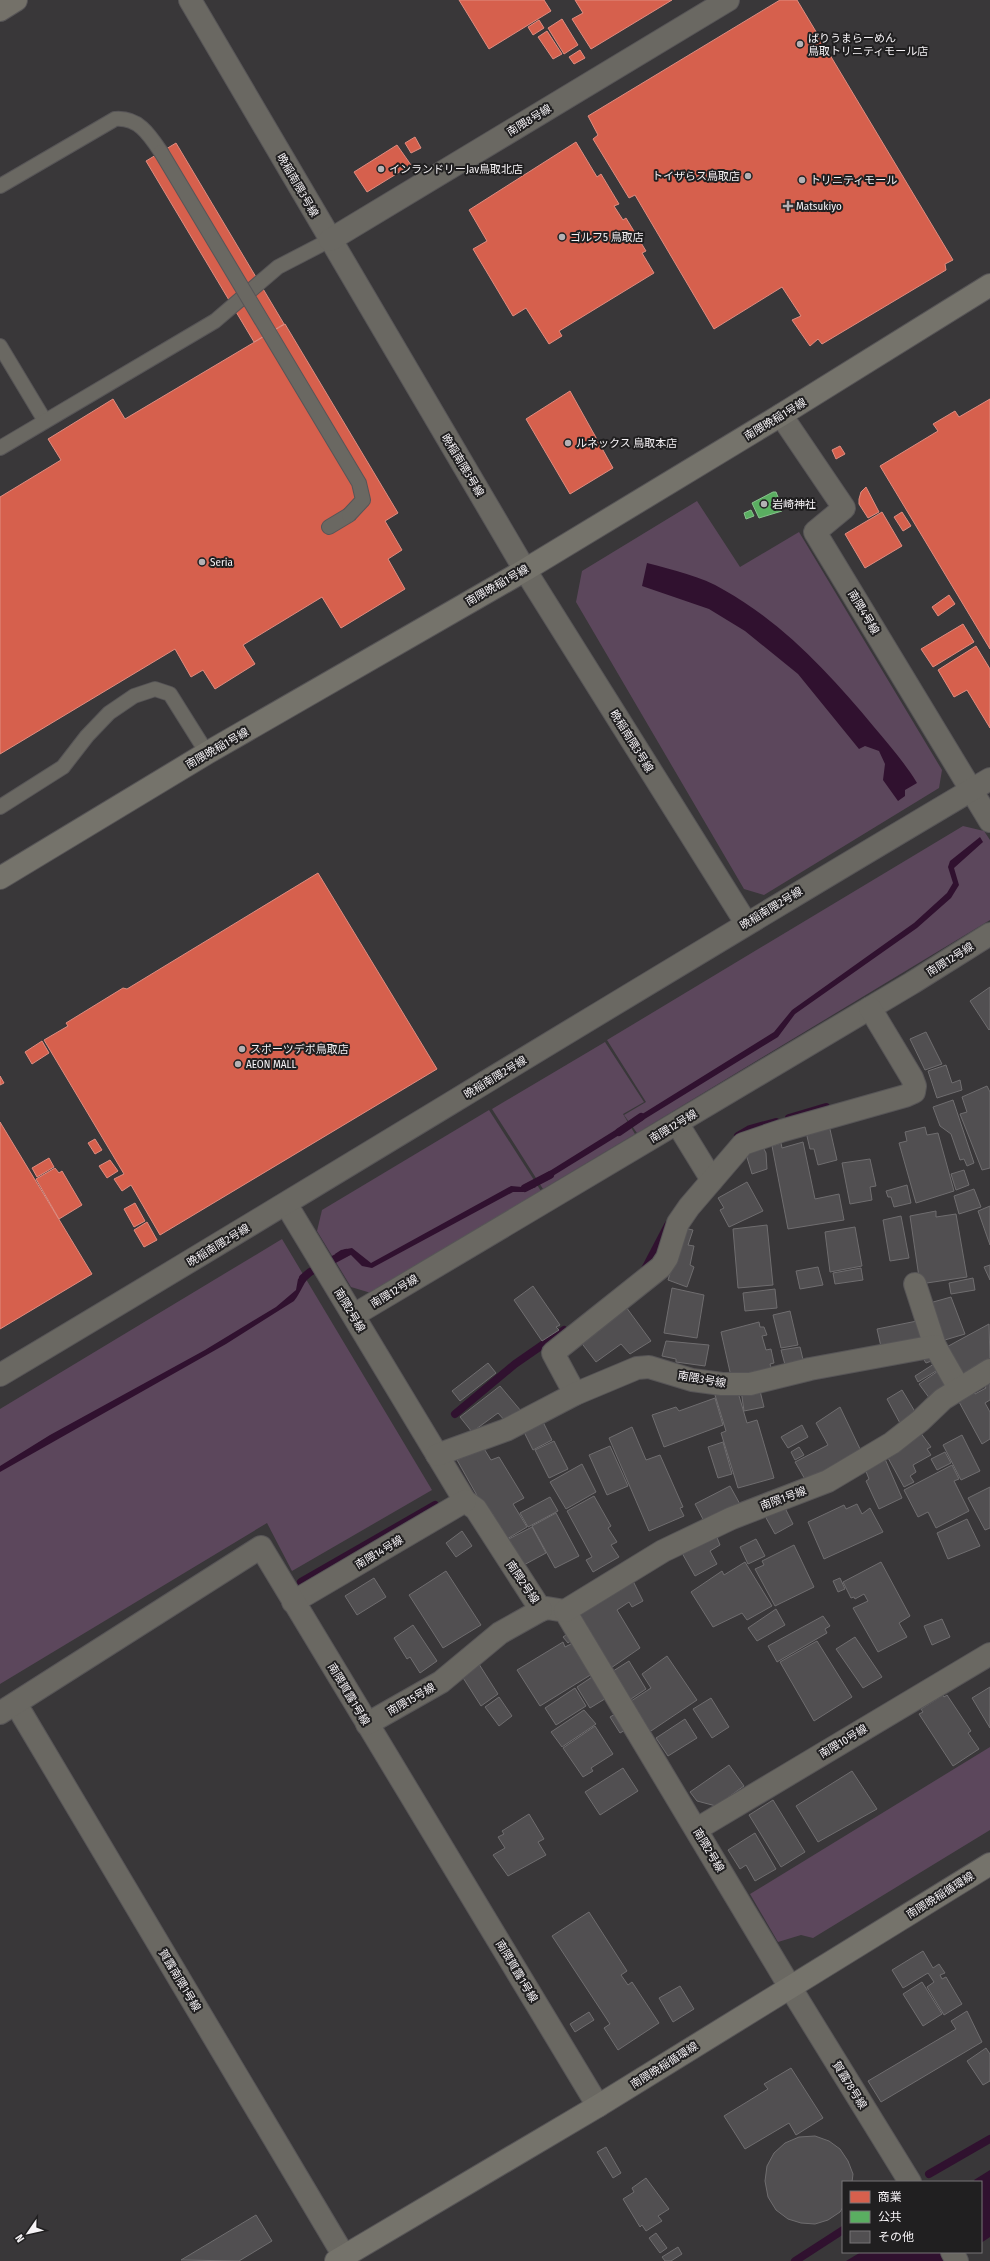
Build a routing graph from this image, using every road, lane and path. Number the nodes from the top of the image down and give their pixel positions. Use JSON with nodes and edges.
{"nodes":[{"id":1,"x":16,"y":0,"type":"edge"},
{"id":2,"x":190,"y":0,"type":"edge"},
{"id":3,"x":728,"y":0,"type":"edge"},
{"id":4,"x":0,"y":10,"type":"edge"},
{"id":5,"x":0,"y":186,"type":"edge"},
{"id":6,"x":330,"y":240,"type":"junction"},
{"id":7,"x":990,"y":285,"type":"edge"},
{"id":8,"x":0,"y":346,"type":"edge"},
{"id":9,"x":781,"y":415,"type":"junction"},
{"id":10,"x":45,"y":421,"type":"junction"},
{"id":11,"x":0,"y":448,"type":"edge"},
{"id":12,"x":329,"y":527,"type":"dead end"},
{"id":13,"x":525,"y":570,"type":"junction"},
{"id":14,"x":207,"y":753,"type":"junction"},
{"id":15,"x":990,"y":779,"type":"edge"},
{"id":16,"x":972,"y":790,"type":"junction"},
{"id":17,"x":0,"y":807,"type":"edge"},
{"id":18,"x":990,"y":821,"type":"edge"},
{"id":19,"x":0,"y":878,"type":"edge"},
{"id":20,"x":746,"y":923,"type":"junction"},
{"id":21,"x":990,"y":934,"type":"edge"},
{"id":22,"x":870,"y":1008,"type":"junction"},
{"id":23,"x":678,"y":1123,"type":"junction"},
{"id":24,"x":712,"y":1180,"type":"junction"},
{"id":25,"x":286,"y":1204,"type":"junction"},
{"id":26,"x":915,"y":1284,"type":"dead end"},
{"id":27,"x":354,"y":1315,"type":"junction"},
{"id":28,"x":934,"y":1346,"type":"junction"},
{"id":29,"x":990,"y":1370,"type":"edge"},
{"id":30,"x":0,"y":1375,"type":"edge"},
{"id":31,"x":959,"y":1388,"type":"junction"},
{"id":32,"x":575,"y":1394,"type":"junction"},
{"id":33,"x":437,"y":1455,"type":"junction"},
{"id":34,"x":465,"y":1501,"type":"junction"},
{"id":35,"x":293,"y":1602,"type":"junction"},
{"id":36,"x":542,"y":1610,"type":"junction"},
{"id":37,"x":565,"y":1611,"type":"junction"},
{"id":38,"x":990,"y":1654,"type":"edge"},
{"id":39,"x":8,"y":1709,"type":"edge"},
{"id":40,"x":367,"y":1724,"type":"junction"},
{"id":41,"x":697,"y":1829,"type":"junction"},
{"id":42,"x":990,"y":1864,"type":"edge"},
{"id":43,"x":790,"y":1987,"type":"junction"},
{"id":44,"x":598,"y":2106,"type":"junction"},
{"id":45,"x":909,"y":2181,"type":"edge"},
{"id":46,"x":340,"y":2258,"type":"edge"}],
"edges":[{"from":1,"to":4,"type":"main road"},
{"from":2,"to":6,"type":"street","name":"晩稲南隈3号線"},
{"from":3,"to":6,"type":"street","name":"南隈8号線"},
{"from":5,"to":12,"type":"lane","bridge":true},
{"from":6,"to":10,"type":"lane"},
{"from":6,"to":13,"type":"street","name":"晩稲南隈3号線"},
{"from":7,"to":9,"type":"street","name":"南隈晩稲1号線"},
{"from":8,"to":10,"type":"lane"},
{"from":9,"to":13,"type":"street","name":"南隈晩稲1号線"},
{"from":9,"to":16,"type":"street","name":"南隈4号線"},
{"from":10,"to":11,"type":"lane"},
{"from":13,"to":14,"type":"street","name":"南隈晩稲1号線"},
{"from":13,"to":20,"type":"street","name":"晩稲南隈3号線"},
{"from":14,"to":17,"type":"lane"},
{"from":14,"to":19,"type":"street","name":"南隈晩稲1号線"},
{"from":15,"to":16,"type":"street","name":"晩稲南隈2号線"},
{"from":16,"to":18,"type":"street","name":"南隈4号線"},
{"from":16,"to":20,"type":"street","name":"晩稲南隈2号線"},
{"from":20,"to":25,"type":"street","name":"晩稲南隈2号線"},
{"from":21,"to":22,"type":"street","name":"南隈12号線"},
{"from":22,"to":23,"type":"street","name":"南隈12号線"},
{"from":22,"to":24,"type":"street"},
{"from":23,"to":24,"type":"street"},
{"from":23,"to":27,"type":"street","name":"南隈12号線"},
{"from":24,"to":32,"type":"street"},
{"from":25,"to":27,"type":"street","name":"南隈2号線"},
{"from":25,"to":30,"type":"street","name":"晩稲南隈2号線"},
{"from":26,"to":28,"type":"street"},
{"from":27,"to":33,"type":"street","name":"南隈2号線"},
{"from":28,"to":31,"type":"street"},
{"from":28,"to":32,"type":"street","name":"南隈3号線"},
{"from":29,"to":31,"type":"street","name":"南隈1号線"},
{"from":31,"to":37,"type":"street","name":"南隈1号線"},
{"from":32,"to":33,"type":"street","name":"南隈3号線"},
{"from":33,"to":34,"type":"street","name":"南隈2号線"},
{"from":34,"to":35,"type":"street","name":"南隈14号線"},
{"from":34,"to":36,"type":"street","name":"南隈2号線"},
{"from":35,"to":39,"type":"street","name":"南隈賀露1号線"},
{"from":35,"to":40,"type":"street","name":"南隈賀露1号線"},
{"from":36,"to":37,"type":"street","name":"南隈2号線"},
{"from":36,"to":40,"type":"street","name":"南隈15号線"},
{"from":37,"to":41,"type":"street","name":"南隈2号線"},
{"from":38,"to":41,"type":"street","name":"南隈10号線"},
{"from":39,"to":46,"type":"street","name":"賀露南隈1号線"},
{"from":40,"to":44,"type":"street","name":"南隈賀露1号線"},
{"from":41,"to":43,"type":"street","name":"南隈2号線"},
{"from":42,"to":43,"type":"street","name":"南隈晩稲循環線"},
{"from":43,"to":44,"type":"street","name":"南隈晩稲循環線"},
{"from":43,"to":45,"type":"street","name":"賀露78号線"},
{"from":44,"to":46,"type":"street","name":"南隈晩稲循環線"}]}
